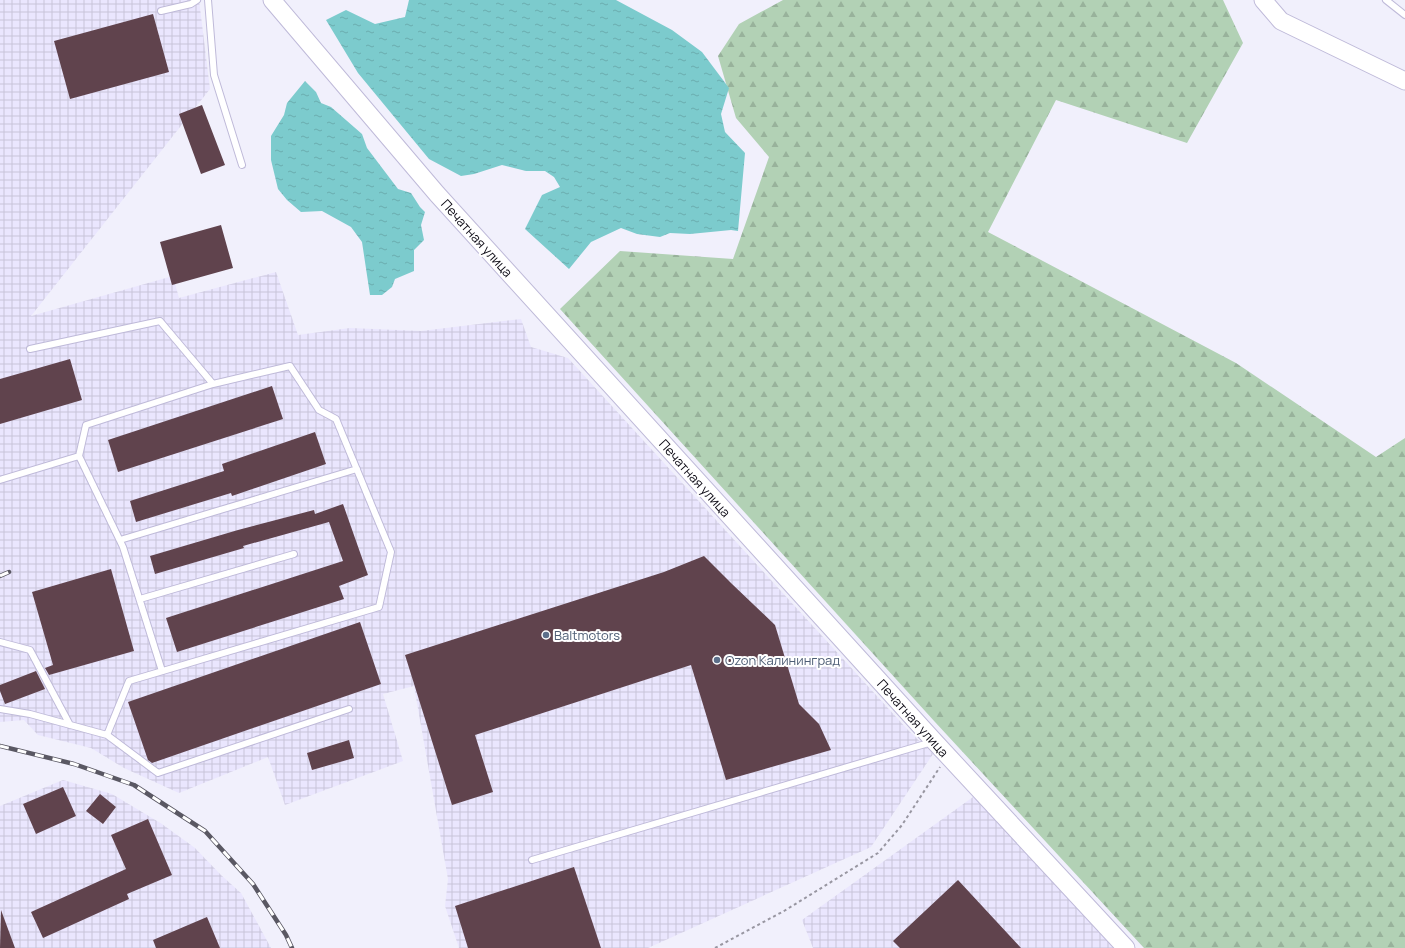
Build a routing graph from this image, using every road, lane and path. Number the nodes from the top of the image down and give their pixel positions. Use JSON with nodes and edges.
{"nodes":[{"id":1,"x":197,"y":0,"type":"edge"},
{"id":2,"x":208,"y":0,"type":"edge"},
{"id":3,"x":272,"y":0,"type":"edge"},
{"id":4,"x":1263,"y":0,"type":"edge"},
{"id":5,"x":1386,"y":0,"type":"edge"},
{"id":6,"x":161,"y":11,"type":"dead end"},
{"id":7,"x":1405,"y":16,"type":"edge"},
{"id":8,"x":1405,"y":81,"type":"edge"},
{"id":9,"x":242,"y":165,"type":"dead end"},
{"id":10,"x":30,"y":349,"type":"dead end"},
{"id":11,"x":214,"y":384,"type":"junction"},
{"id":12,"x":79,"y":456,"type":"junction"},
{"id":13,"x":357,"y":469,"type":"junction"},
{"id":14,"x":0,"y":480,"type":"edge"},
{"id":15,"x":120,"y":540,"type":"junction"},
{"id":16,"x":294,"y":554,"type":"dead end"},
{"id":17,"x":140,"y":599,"type":"junction"},
{"id":18,"x":0,"y":642,"type":"edge"},
{"id":19,"x":162,"y":671,"type":"junction"},
{"id":20,"x":0,"y":709,"type":"edge"},
{"id":21,"x":349,"y":709,"type":"dead end"},
{"id":22,"x":70,"y":725,"type":"junction"},
{"id":23,"x":107,"y":735,"type":"junction"},
{"id":24,"x":934,"y":741,"type":"junction"},
{"id":25,"x":947,"y":756,"type":"junction"},
{"id":26,"x":532,"y":860,"type":"dead end"},
{"id":27,"x":715,"y":948,"type":"edge"},
{"id":28,"x":1126,"y":948,"type":"edge"}],
"edges":[{"from":1,"to":6,"type":"lane"},
{"from":2,"to":9,"type":"lane"},
{"from":3,"to":24,"type":"street","name":"Печатная улица"},
{"from":4,"to":8,"type":"street"},
{"from":5,"to":7,"type":"lane"},
{"from":10,"to":11,"type":"lane"},
{"from":11,"to":12,"type":"lane"},
{"from":11,"to":13,"type":"lane"},
{"from":12,"to":14,"type":"lane"},
{"from":12,"to":15,"type":"lane"},
{"from":13,"to":15,"type":"lane"},
{"from":13,"to":19,"type":"lane"},
{"from":15,"to":17,"type":"lane"},
{"from":16,"to":17,"type":"lane"},
{"from":17,"to":19,"type":"lane"},
{"from":18,"to":22,"type":"lane"},
{"from":19,"to":23,"type":"lane"},
{"from":20,"to":22,"type":"lane"},
{"from":21,"to":23,"type":"lane"},
{"from":22,"to":23,"type":"lane"},
{"from":24,"to":25,"type":"street","name":"Печатная улица"},
{"from":24,"to":26,"type":"lane"},
{"from":25,"to":27,"type":"path"},
{"from":25,"to":28,"type":"street","name":"Печатная улица"}]}
